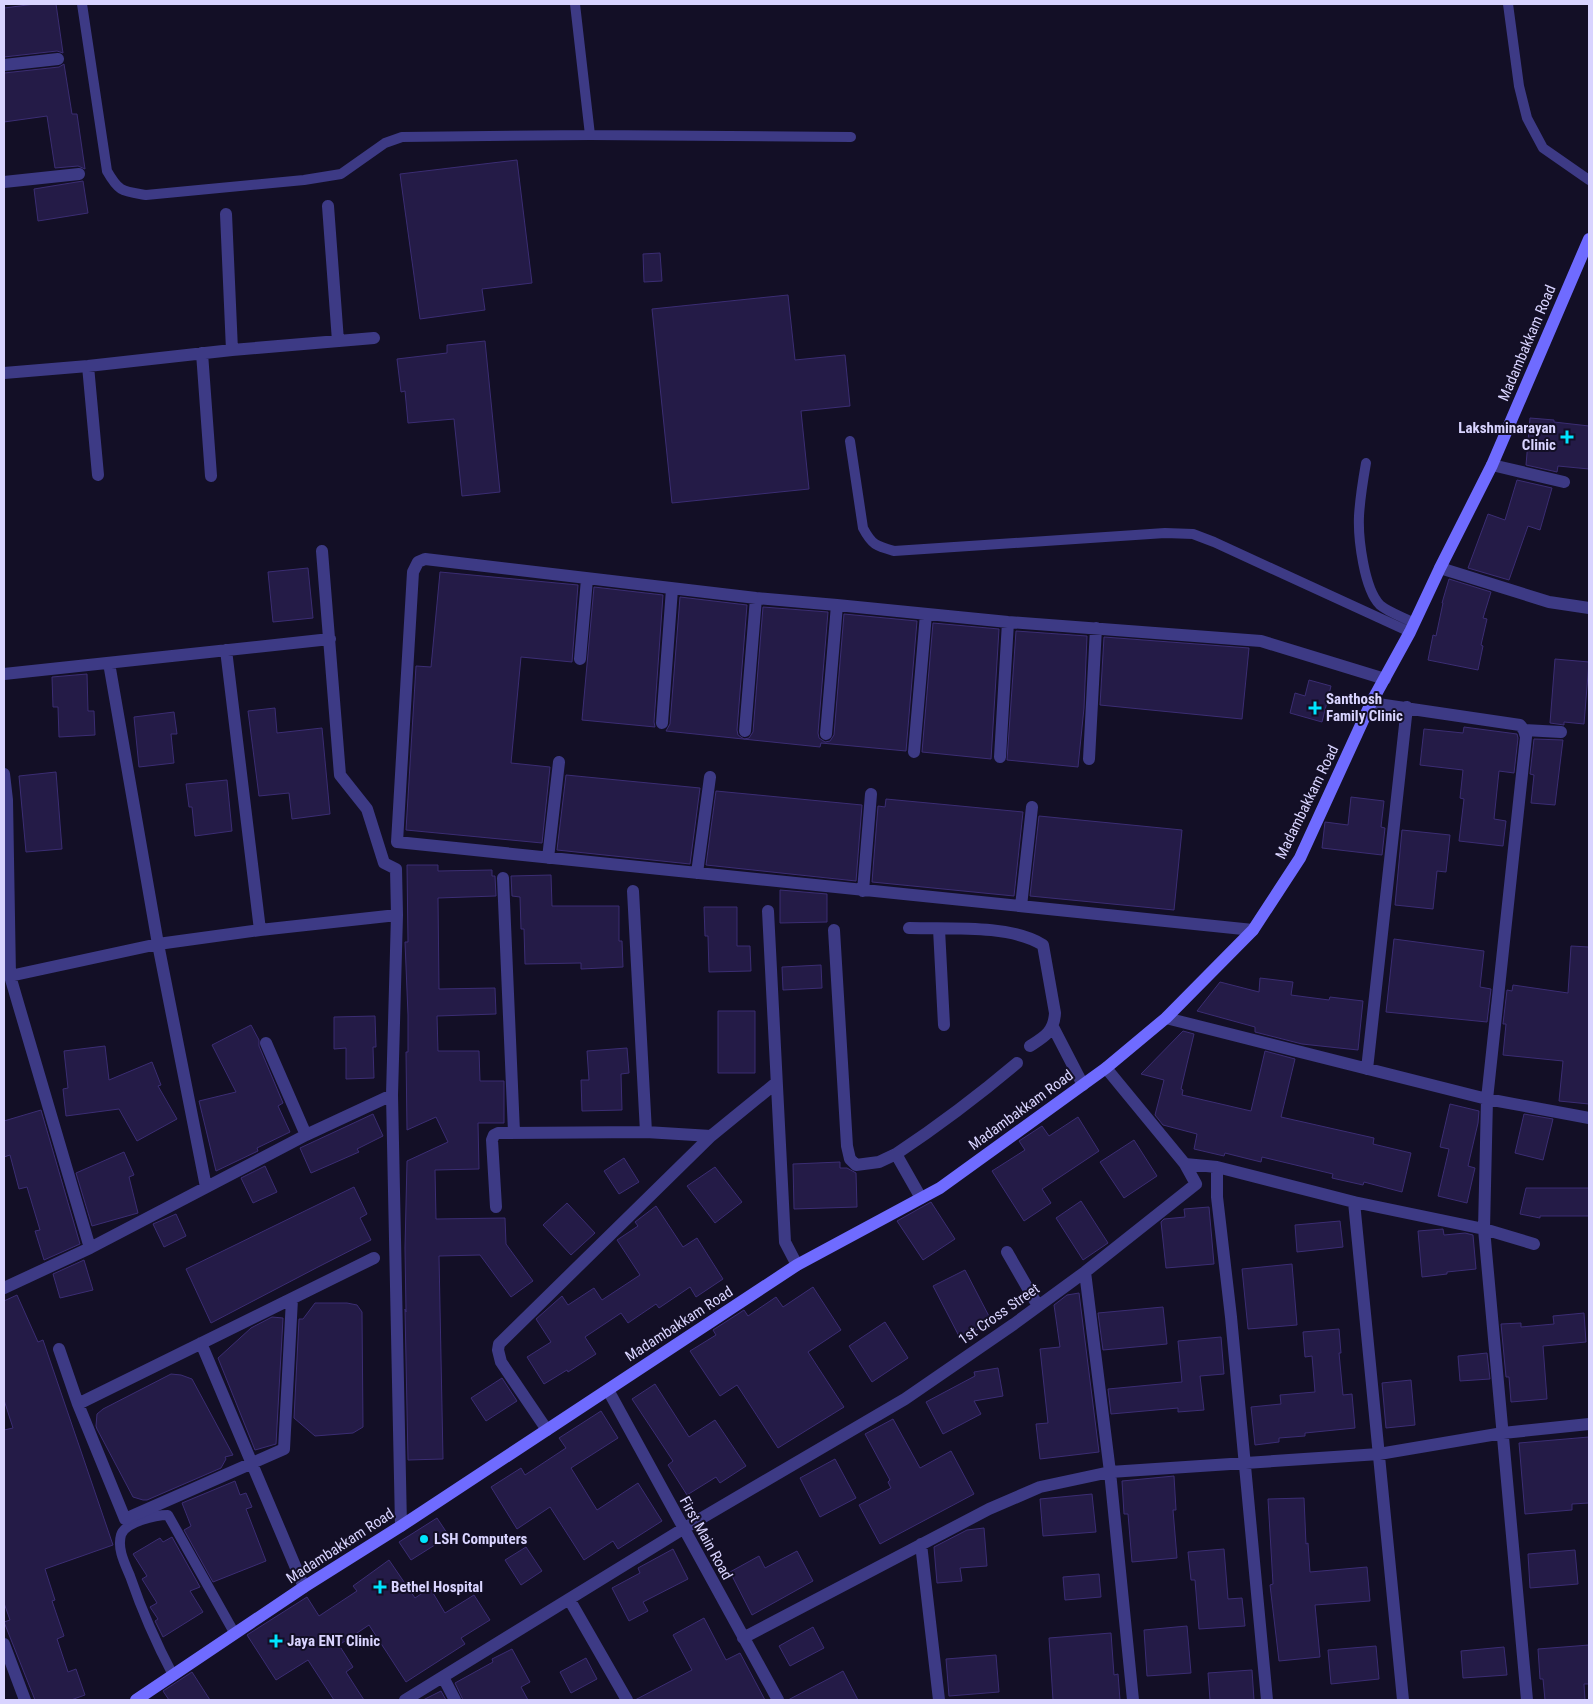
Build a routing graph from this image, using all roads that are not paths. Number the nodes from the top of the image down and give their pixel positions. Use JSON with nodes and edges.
{"nodes":[{"id":1,"x":82,"y":4,"type":"edge"},
{"id":2,"x":575,"y":4,"type":"edge"},
{"id":3,"x":1508,"y":4,"type":"edge"},
{"id":4,"x":58,"y":59,"type":"dead end"},
{"id":5,"x":4,"y":65,"type":"edge"},
{"id":6,"x":590,"y":136,"type":"junction"},
{"id":7,"x":851,"y":137,"type":"dead end"},
{"id":8,"x":79,"y":174,"type":"dead end"},
{"id":9,"x":1589,"y":180,"type":"edge"},
{"id":10,"x":4,"y":182,"type":"edge"},
{"id":11,"x":328,"y":206,"type":"dead end"},
{"id":12,"x":226,"y":214,"type":"dead end"},
{"id":13,"x":1589,"y":239,"type":"edge"},
{"id":14,"x":374,"y":338,"type":"dead end"},
{"id":15,"x":338,"y":341,"type":"junction"},
{"id":16,"x":232,"y":350,"type":"junction"},
{"id":17,"x":202,"y":353,"type":"junction"},
{"id":18,"x":88,"y":366,"type":"junction"},
{"id":19,"x":4,"y":373,"type":"edge"},
{"id":20,"x":850,"y":441,"type":"dead end"},
{"id":21,"x":1366,"y":462,"type":"dead end"},
{"id":22,"x":1492,"y":465,"type":"junction"},
{"id":23,"x":98,"y":475,"type":"dead end"},
{"id":24,"x":211,"y":476,"type":"dead end"},
{"id":25,"x":1564,"y":482,"type":"dead end"},
{"id":26,"x":322,"y":551,"type":"dead end"},
{"id":27,"x":1440,"y":568,"type":"junction"},
{"id":28,"x":587,"y":579,"type":"junction"},
{"id":29,"x":672,"y":589,"type":"junction"},
{"id":30,"x":756,"y":598,"type":"junction"},
{"id":31,"x":837,"y":605,"type":"junction"},
{"id":32,"x":1589,"y":608,"type":"edge"},
{"id":33,"x":926,"y":614,"type":"junction"},
{"id":34,"x":1008,"y":622,"type":"junction"},
{"id":35,"x":1096,"y":628,"type":"junction"},
{"id":36,"x":1412,"y":628,"type":"junction"},
{"id":37,"x":330,"y":639,"type":"junction"},
{"id":38,"x":226,"y":650,"type":"junction"},
{"id":39,"x":580,"y":659,"type":"dead end"},
{"id":40,"x":109,"y":663,"type":"junction"},
{"id":41,"x":4,"y":674,"type":"edge"},
{"id":42,"x":1385,"y":679,"type":"junction"},
{"id":43,"x":1371,"y":702,"type":"junction"},
{"id":44,"x":1407,"y":707,"type":"junction"},
{"id":45,"x":662,"y":723,"type":"dead end"},
{"id":46,"x":1524,"y":730,"type":"junction"},
{"id":47,"x":745,"y":731,"type":"dead end"},
{"id":48,"x":1561,"y":732,"type":"dead end"},
{"id":49,"x":826,"y":734,"type":"dead end"},
{"id":50,"x":914,"y":752,"type":"dead end"},
{"id":51,"x":1000,"y":757,"type":"dead end"},
{"id":52,"x":1089,"y":759,"type":"dead end"},
{"id":53,"x":559,"y":762,"type":"dead end"},
{"id":54,"x":4,"y":774,"type":"edge"},
{"id":55,"x":710,"y":777,"type":"dead end"},
{"id":56,"x":870,"y":794,"type":"dead end"},
{"id":57,"x":6,"y":801,"type":"edge"},
{"id":58,"x":1032,"y":807,"type":"dead end"},
{"id":59,"x":548,"y":858,"type":"junction"},
{"id":60,"x":697,"y":873,"type":"junction"},
{"id":61,"x":503,"y":878,"type":"dead end"},
{"id":62,"x":633,"y":890,"type":"dead end"},
{"id":63,"x":863,"y":891,"type":"junction"},
{"id":64,"x":1022,"y":906,"type":"junction"},
{"id":65,"x":768,"y":911,"type":"dead end"},
{"id":66,"x":397,"y":915,"type":"junction"},
{"id":67,"x":909,"y":928,"type":"dead end"},
{"id":68,"x":939,"y":929,"type":"junction"},
{"id":69,"x":260,"y":930,"type":"junction"},
{"id":70,"x":834,"y":930,"type":"dead end"},
{"id":71,"x":1253,"y":930,"type":"junction"},
{"id":72,"x":158,"y":944,"type":"junction"},
{"id":73,"x":10,"y":976,"type":"junction"},
{"id":74,"x":1166,"y":1018,"type":"junction"},
{"id":75,"x":944,"y":1025,"type":"dead end"},
{"id":76,"x":1053,"y":1027,"type":"junction"},
{"id":77,"x":266,"y":1042,"type":"dead end"},
{"id":78,"x":1030,"y":1046,"type":"dead end"},
{"id":79,"x":1017,"y":1063,"type":"dead end"},
{"id":80,"x":1106,"y":1068,"type":"junction"},
{"id":81,"x":1367,"y":1069,"type":"junction"},
{"id":82,"x":776,"y":1083,"type":"junction"},
{"id":83,"x":1083,"y":1085,"type":"junction"},
{"id":84,"x":392,"y":1095,"type":"junction"},
{"id":85,"x":1487,"y":1099,"type":"junction"},
{"id":86,"x":1589,"y":1118,"type":"edge"},
{"id":87,"x":514,"y":1132,"type":"junction"},
{"id":88,"x":646,"y":1132,"type":"junction"},
{"id":89,"x":306,"y":1135,"type":"junction"},
{"id":90,"x":710,"y":1136,"type":"junction"},
{"id":91,"x":896,"y":1154,"type":"junction"},
{"id":92,"x":1184,"y":1164,"type":"junction"},
{"id":93,"x":1217,"y":1167,"type":"junction"},
{"id":94,"x":1196,"y":1184,"type":"junction"},
{"id":95,"x":206,"y":1187,"type":"junction"},
{"id":96,"x":1218,"y":1196,"type":"junction"},
{"id":97,"x":921,"y":1198,"type":"junction"},
{"id":98,"x":1354,"y":1202,"type":"junction"},
{"id":99,"x":496,"y":1207,"type":"dead end"},
{"id":100,"x":1484,"y":1229,"type":"junction"},
{"id":101,"x":1534,"y":1244,"type":"dead end"},
{"id":102,"x":90,"y":1248,"type":"junction"},
{"id":103,"x":1007,"y":1252,"type":"dead end"},
{"id":104,"x":374,"y":1258,"type":"dead end"},
{"id":105,"x":797,"y":1265,"type":"junction"},
{"id":106,"x":1084,"y":1272,"type":"junction"},
{"id":107,"x":4,"y":1288,"type":"edge"},
{"id":108,"x":292,"y":1299,"type":"junction"},
{"id":109,"x":1038,"y":1306,"type":"junction"},
{"id":110,"x":200,"y":1343,"type":"junction"},
{"id":111,"x":59,"y":1350,"type":"dead end"},
{"id":112,"x":608,"y":1390,"type":"junction"},
{"id":113,"x":78,"y":1404,"type":"junction"},
{"id":114,"x":1589,"y":1424,"type":"edge"},
{"id":115,"x":547,"y":1430,"type":"junction"},
{"id":116,"x":1502,"y":1433,"type":"junction"},
{"id":117,"x":1379,"y":1454,"type":"junction"},
{"id":118,"x":251,"y":1463,"type":"junction"},
{"id":119,"x":1245,"y":1463,"type":"junction"},
{"id":120,"x":1110,"y":1472,"type":"junction"},
{"id":121,"x":401,"y":1526,"type":"junction"},
{"id":122,"x":683,"y":1529,"type":"junction"},
{"id":123,"x":921,"y":1544,"type":"junction"},
{"id":124,"x":304,"y":1587,"type":"junction"},
{"id":125,"x":569,"y":1599,"type":"junction"},
{"id":126,"x":235,"y":1634,"type":"junction"},
{"id":127,"x":743,"y":1638,"type":"junction"},
{"id":128,"x":4,"y":1644,"type":"edge"},
{"id":129,"x":173,"y":1675,"type":"junction"},
{"id":130,"x":442,"y":1677,"type":"junction"},
{"id":131,"x":25,"y":1700,"type":"edge"},
{"id":132,"x":136,"y":1700,"type":"edge"},
{"id":133,"x":405,"y":1700,"type":"edge"},
{"id":134,"x":455,"y":1700,"type":"edge"},
{"id":135,"x":627,"y":1700,"type":"edge"},
{"id":136,"x":778,"y":1700,"type":"edge"},
{"id":137,"x":939,"y":1700,"type":"edge"},
{"id":138,"x":1133,"y":1700,"type":"edge"},
{"id":139,"x":1267,"y":1700,"type":"edge"},
{"id":140,"x":1403,"y":1700,"type":"edge"},
{"id":141,"x":1527,"y":1700,"type":"edge"}],
"edges":[{"from":1,"to":6,"type":"lane"},
{"from":2,"to":6,"type":"lane"},
{"from":3,"to":9,"type":"lane"},
{"from":4,"to":5,"type":"street"},
{"from":6,"to":7,"type":"lane"},
{"from":8,"to":10,"type":"street"},
{"from":11,"to":15,"type":"street"},
{"from":12,"to":16,"type":"street"},
{"from":13,"to":22,"type":"street","name":"Madambakkam Road"},
{"from":14,"to":15,"type":"street"},
{"from":15,"to":16,"type":"street"},
{"from":16,"to":17,"type":"street"},
{"from":17,"to":18,"type":"street"},
{"from":17,"to":24,"type":"street"},
{"from":18,"to":19,"type":"street"},
{"from":18,"to":23,"type":"street"},
{"from":20,"to":36,"type":"lane"},
{"from":21,"to":36,"type":"lane"},
{"from":22,"to":25,"type":"street"},
{"from":22,"to":27,"type":"street","name":"Madambakkam Road"},
{"from":26,"to":37,"type":"street"},
{"from":27,"to":32,"type":"street"},
{"from":27,"to":36,"type":"street","name":"Madambakkam Road"},
{"from":28,"to":29,"type":"street"},
{"from":28,"to":39,"type":"street"},
{"from":28,"to":59,"type":"street"},
{"from":29,"to":30,"type":"street"},
{"from":29,"to":45,"type":"street"},
{"from":30,"to":31,"type":"street"},
{"from":30,"to":47,"type":"street"},
{"from":31,"to":33,"type":"street"},
{"from":31,"to":49,"type":"street"},
{"from":33,"to":34,"type":"street"},
{"from":33,"to":50,"type":"street"},
{"from":34,"to":35,"type":"street"},
{"from":34,"to":51,"type":"street"},
{"from":35,"to":42,"type":"street"},
{"from":35,"to":52,"type":"street"},
{"from":36,"to":42,"type":"street","name":"Madambakkam Road"},
{"from":37,"to":38,"type":"street"},
{"from":37,"to":66,"type":"street"},
{"from":38,"to":40,"type":"street"},
{"from":38,"to":69,"type":"street"},
{"from":40,"to":41,"type":"street"},
{"from":40,"to":72,"type":"street"},
{"from":42,"to":43,"type":"street","name":"Madambakkam Road"},
{"from":43,"to":44,"type":"street"},
{"from":43,"to":71,"type":"street","name":"Madambakkam Road"},
{"from":44,"to":46,"type":"street"},
{"from":44,"to":81,"type":"street"},
{"from":46,"to":48,"type":"street"},
{"from":46,"to":85,"type":"street"},
{"from":53,"to":59,"type":"street"},
{"from":54,"to":57,"type":"street"},
{"from":55,"to":60,"type":"street"},
{"from":56,"to":63,"type":"street"},
{"from":57,"to":73,"type":"street"},
{"from":58,"to":64,"type":"street"},
{"from":59,"to":60,"type":"street"},
{"from":60,"to":63,"type":"street"},
{"from":61,"to":87,"type":"street"},
{"from":62,"to":88,"type":"street"},
{"from":63,"to":64,"type":"street"},
{"from":64,"to":71,"type":"street"},
{"from":65,"to":82,"type":"street"},
{"from":66,"to":69,"type":"street"},
{"from":66,"to":84,"type":"street"},
{"from":67,"to":68,"type":"street"},
{"from":68,"to":75,"type":"street"},
{"from":68,"to":76,"type":"street"},
{"from":69,"to":72,"type":"street"},
{"from":70,"to":91,"type":"street"},
{"from":71,"to":74,"type":"street","name":"Madambakkam Road"},
{"from":72,"to":73,"type":"street"},
{"from":72,"to":95,"type":"street"},
{"from":73,"to":102,"type":"street"},
{"from":74,"to":80,"type":"street","name":"Madambakkam Road"},
{"from":74,"to":81,"type":"street"},
{"from":76,"to":78,"type":"street"},
{"from":76,"to":83,"type":"street"},
{"from":77,"to":89,"type":"street"},
{"from":79,"to":91,"type":"street"},
{"from":80,"to":83,"type":"street","name":"Madambakkam Road"},
{"from":80,"to":92,"type":"street"},
{"from":81,"to":85,"type":"street"},
{"from":82,"to":90,"type":"street"},
{"from":82,"to":105,"type":"street"},
{"from":83,"to":97,"type":"street","name":"Madambakkam Road"},
{"from":84,"to":89,"type":"street"},
{"from":84,"to":121,"type":"street"},
{"from":85,"to":86,"type":"street"},
{"from":85,"to":100,"type":"street"},
{"from":87,"to":88,"type":"street"},
{"from":87,"to":99,"type":"street"},
{"from":88,"to":90,"type":"street"},
{"from":89,"to":95,"type":"street"},
{"from":90,"to":115,"type":"street"},
{"from":91,"to":97,"type":"street"},
{"from":92,"to":93,"type":"street"},
{"from":92,"to":94,"type":"street"},
{"from":93,"to":96,"type":"street"},
{"from":93,"to":98,"type":"street"},
{"from":94,"to":96,"type":"street"},
{"from":94,"to":106,"type":"street","name":"1st Cross Street"},
{"from":95,"to":102,"type":"street"},
{"from":96,"to":119,"type":"street"},
{"from":97,"to":105,"type":"street","name":"Madambakkam Road"},
{"from":98,"to":100,"type":"street"},
{"from":98,"to":117,"type":"street"},
{"from":100,"to":101,"type":"street"},
{"from":100,"to":116,"type":"street"},
{"from":102,"to":107,"type":"street"},
{"from":103,"to":109,"type":"street"},
{"from":104,"to":108,"type":"street"},
{"from":105,"to":112,"type":"street","name":"Madambakkam Road"},
{"from":106,"to":109,"type":"street","name":"1st Cross Street"},
{"from":106,"to":120,"type":"street"},
{"from":108,"to":110,"type":"street"},
{"from":108,"to":118,"type":"street"},
{"from":109,"to":122,"type":"street","name":"1st Cross Street"},
{"from":110,"to":113,"type":"street"},
{"from":110,"to":118,"type":"street"},
{"from":111,"to":113,"type":"street"},
{"from":112,"to":115,"type":"street","name":"Madambakkam Road"},
{"from":112,"to":122,"type":"street","name":"First Main Road"},
{"from":113,"to":118,"type":"street"},
{"from":114,"to":116,"type":"street"},
{"from":115,"to":121,"type":"street","name":"Madambakkam Road"},
{"from":116,"to":117,"type":"street"},
{"from":116,"to":141,"type":"street"},
{"from":117,"to":119,"type":"street"},
{"from":117,"to":140,"type":"street"},
{"from":118,"to":124,"type":"street"},
{"from":119,"to":120,"type":"street"},
{"from":119,"to":139,"type":"street"},
{"from":120,"to":123,"type":"street"},
{"from":120,"to":138,"type":"street"},
{"from":121,"to":124,"type":"street","name":"Madambakkam Road"},
{"from":122,"to":125,"type":"street","name":"1st Cross Street"},
{"from":122,"to":127,"type":"street","name":"First Main Road"},
{"from":123,"to":127,"type":"street"},
{"from":123,"to":137,"type":"street"},
{"from":124,"to":126,"type":"street","name":"Madambakkam Road"},
{"from":125,"to":130,"type":"street","name":"1st Cross Street"},
{"from":125,"to":135,"type":"street"},
{"from":126,"to":129,"type":"street","name":"Madambakkam Road"},
{"from":126,"to":129,"type":"lane"},
{"from":127,"to":136,"type":"street","name":"First Main Road"},
{"from":128,"to":131,"type":"street"},
{"from":129,"to":132,"type":"street","name":"Madambakkam Road"},
{"from":130,"to":133,"type":"street","name":"1st Cross Street"},
{"from":130,"to":134,"type":"street"}]}
